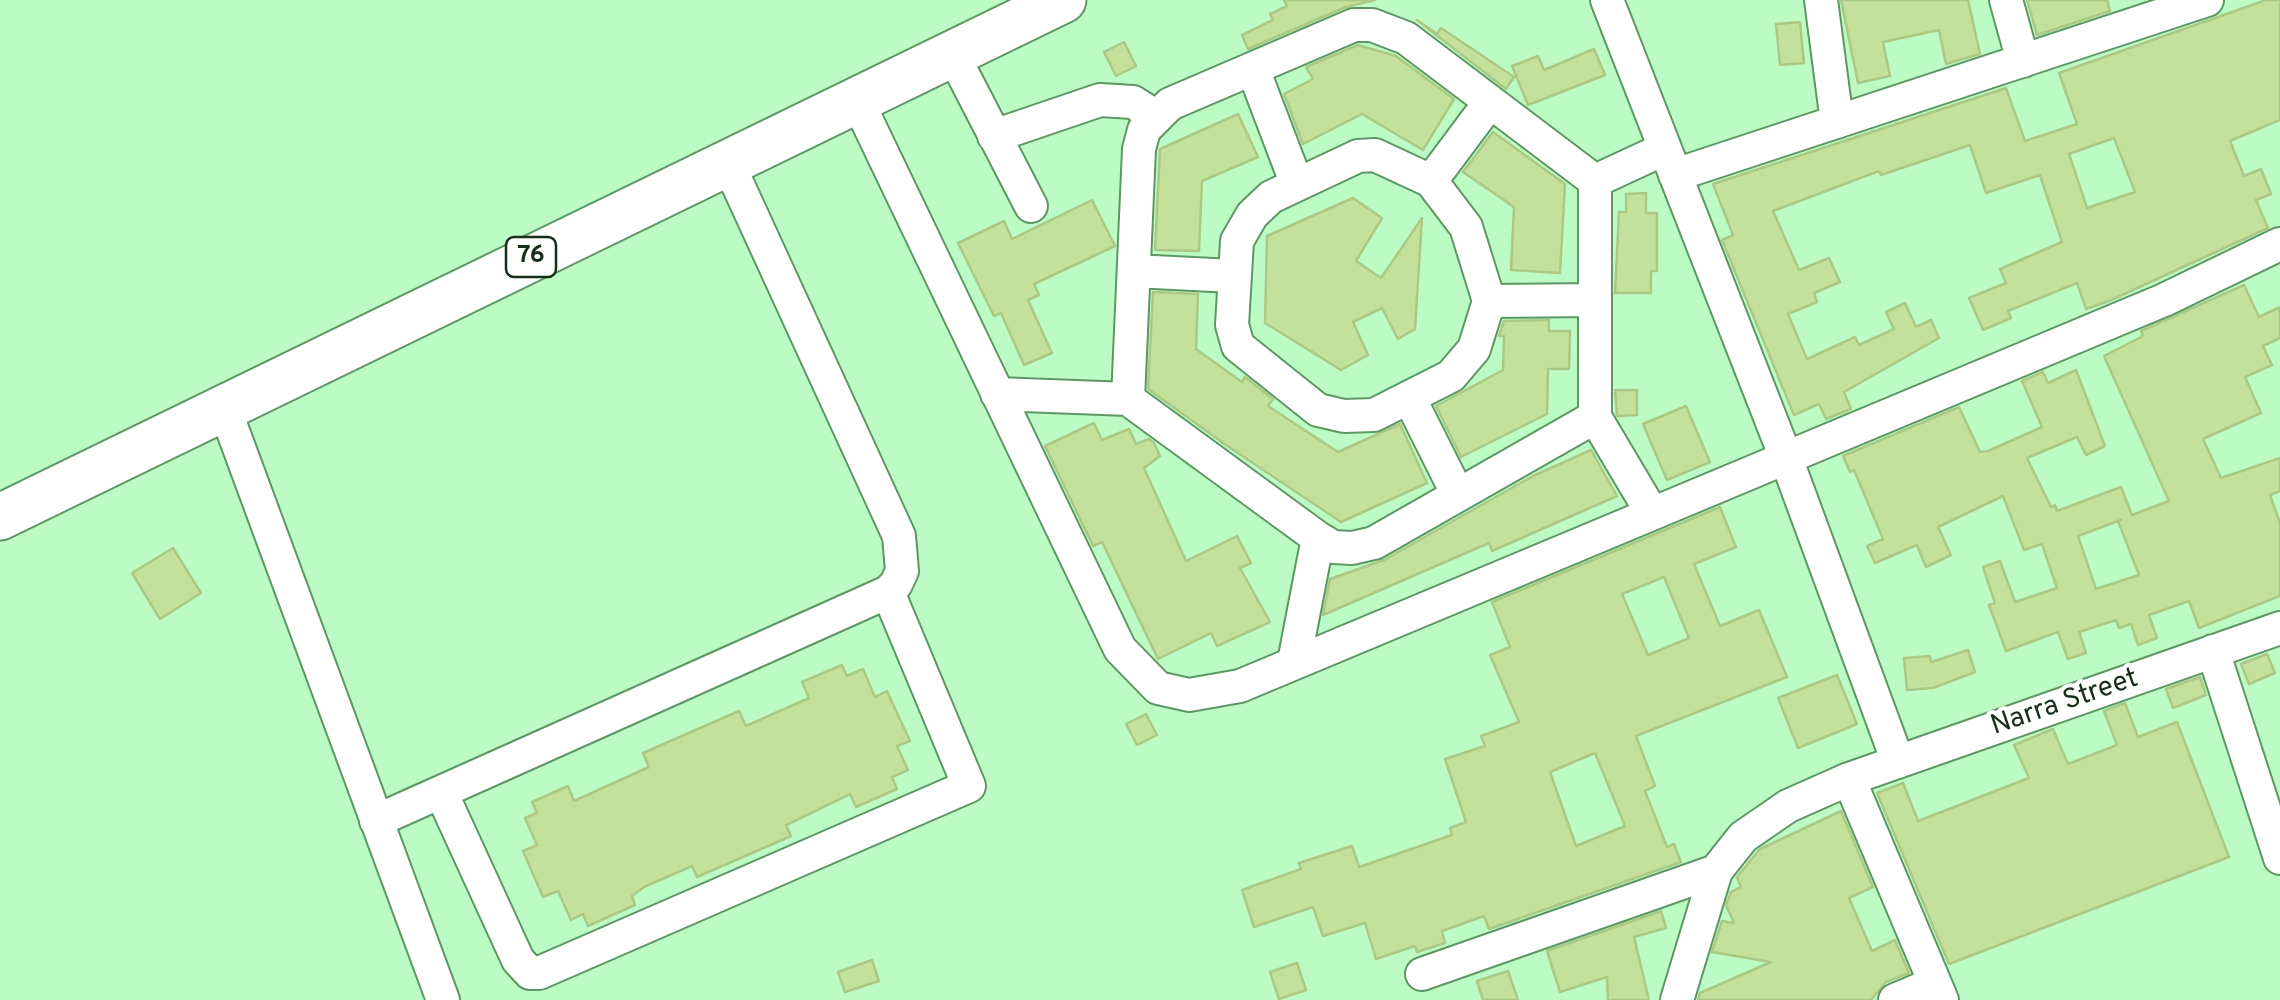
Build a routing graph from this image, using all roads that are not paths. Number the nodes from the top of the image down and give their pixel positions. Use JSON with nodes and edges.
{"nodes":[{"id":1,"x":1063,"y":0,"type":"edge"},
{"id":2,"x":1606,"y":0,"type":"edge"},
{"id":3,"x":1821,"y":0,"type":"edge"},
{"id":4,"x":2006,"y":0,"type":"edge"},
{"id":5,"x":2207,"y":0,"type":"edge"},
{"id":6,"x":952,"y":52,"type":"junction"},
{"id":7,"x":2023,"y":60,"type":"junction"},
{"id":8,"x":1253,"y":68,"type":"junction"},
{"id":9,"x":856,"y":98,"type":"junction"},
{"id":10,"x":1490,"y":102,"type":"junction"},
{"id":11,"x":1155,"y":116,"type":"junction"},
{"id":12,"x":1836,"y":122,"type":"junction"},
{"id":13,"x":994,"y":136,"type":"junction"},
{"id":14,"x":727,"y":161,"type":"junction"},
{"id":15,"x":1670,"y":162,"type":"junction"},
{"id":16,"x":1431,"y":180,"type":"junction"},
{"id":17,"x":1595,"y":181,"type":"junction"},
{"id":18,"x":1296,"y":182,"type":"junction"},
{"id":19,"x":1031,"y":206,"type":"dead end"},
{"id":20,"x":2280,"y":244,"type":"edge"},
{"id":21,"x":1134,"y":271,"type":"junction"},
{"id":22,"x":1233,"y":276,"type":"junction"},
{"id":23,"x":1595,"y":300,"type":"junction"},
{"id":24,"x":1488,"y":301,"type":"junction"},
{"id":25,"x":997,"y":394,"type":"junction"},
{"id":26,"x":1408,"y":397,"type":"junction"},
{"id":27,"x":1128,"y":399,"type":"junction"},
{"id":28,"x":224,"y":408,"type":"junction"},
{"id":29,"x":1595,"y":418,"type":"junction"},
{"id":30,"x":1786,"y":458,"type":"junction"},
{"id":31,"x":1458,"y":494,"type":"junction"},
{"id":32,"x":1652,"y":514,"type":"junction"},
{"id":33,"x":0,"y":517,"type":"edge"},
{"id":34,"x":1318,"y":538,"type":"junction"},
{"id":35,"x":888,"y":592,"type":"junction"},
{"id":36,"x":2280,"y":628,"type":"edge"},
{"id":37,"x":2214,"y":652,"type":"junction"},
{"id":38,"x":1294,"y":662,"type":"junction"},
{"id":39,"x":1898,"y":762,"type":"junction"},
{"id":40,"x":1849,"y":779,"type":"junction"},
{"id":41,"x":441,"y":792,"type":"junction"},
{"id":42,"x":376,"y":821,"type":"junction"},
{"id":43,"x":2280,"y":858,"type":"edge"},
{"id":44,"x":1716,"y":871,"type":"junction"},
{"id":45,"x":1422,"y":974,"type":"dead end"},
{"id":46,"x":1938,"y":992,"type":"edge"},
{"id":47,"x":444,"y":1000,"type":"edge"},
{"id":48,"x":1676,"y":1000,"type":"edge"},
{"id":49,"x":1895,"y":1000,"type":"edge"}],
"edges":[{"from":1,"to":6,"type":"highway","number":"76"},
{"from":2,"to":15,"type":"street"},
{"from":3,"to":12,"type":"street"},
{"from":4,"to":7,"type":"street"},
{"from":5,"to":7,"type":"street"},
{"from":6,"to":9,"type":"highway","number":"76"},
{"from":6,"to":13,"type":"street"},
{"from":7,"to":12,"type":"street"},
{"from":8,"to":10,"type":"street"},
{"from":8,"to":11,"type":"street"},
{"from":8,"to":18,"type":"street"},
{"from":9,"to":14,"type":"highway","number":"76"},
{"from":9,"to":25,"type":"street"},
{"from":10,"to":16,"type":"street"},
{"from":10,"to":17,"type":"street"},
{"from":11,"to":13,"type":"street"},
{"from":11,"to":21,"type":"street"},
{"from":12,"to":15,"type":"street"},
{"from":13,"to":19,"type":"street"},
{"from":14,"to":28,"type":"highway","number":"76"},
{"from":14,"to":35,"type":"street"},
{"from":15,"to":17,"type":"street"},
{"from":15,"to":30,"type":"street"},
{"from":16,"to":18,"type":"street"},
{"from":16,"to":24,"type":"street"},
{"from":17,"to":23,"type":"street"},
{"from":18,"to":22,"type":"street"},
{"from":20,"to":30,"type":"street"},
{"from":21,"to":22,"type":"street"},
{"from":21,"to":27,"type":"street"},
{"from":22,"to":26,"type":"street"},
{"from":23,"to":24,"type":"street"},
{"from":23,"to":29,"type":"street"},
{"from":24,"to":26,"type":"street"},
{"from":25,"to":27,"type":"street"},
{"from":25,"to":38,"type":"street"},
{"from":26,"to":31,"type":"street"},
{"from":27,"to":34,"type":"street"},
{"from":28,"to":33,"type":"highway","number":"76"},
{"from":28,"to":42,"type":"street"},
{"from":29,"to":31,"type":"street"},
{"from":29,"to":32,"type":"street"},
{"from":30,"to":32,"type":"street"},
{"from":30,"to":39,"type":"street"},
{"from":31,"to":34,"type":"street"},
{"from":32,"to":38,"type":"street"},
{"from":34,"to":38,"type":"street"},
{"from":35,"to":41,"type":"street"},
{"from":35,"to":41,"type":"street"},
{"from":36,"to":37,"type":"street","name":"Narra Street"},
{"from":37,"to":39,"type":"street","name":"Narra Street"},
{"from":37,"to":43,"type":"street"},
{"from":39,"to":40,"type":"street","name":"Narra Street"},
{"from":40,"to":44,"type":"street","name":"Narra Street"},
{"from":40,"to":46,"type":"street"},
{"from":41,"to":42,"type":"street"},
{"from":42,"to":47,"type":"street"},
{"from":44,"to":45,"type":"street"},
{"from":44,"to":48,"type":"street"},
{"from":46,"to":49,"type":"street"}]}
